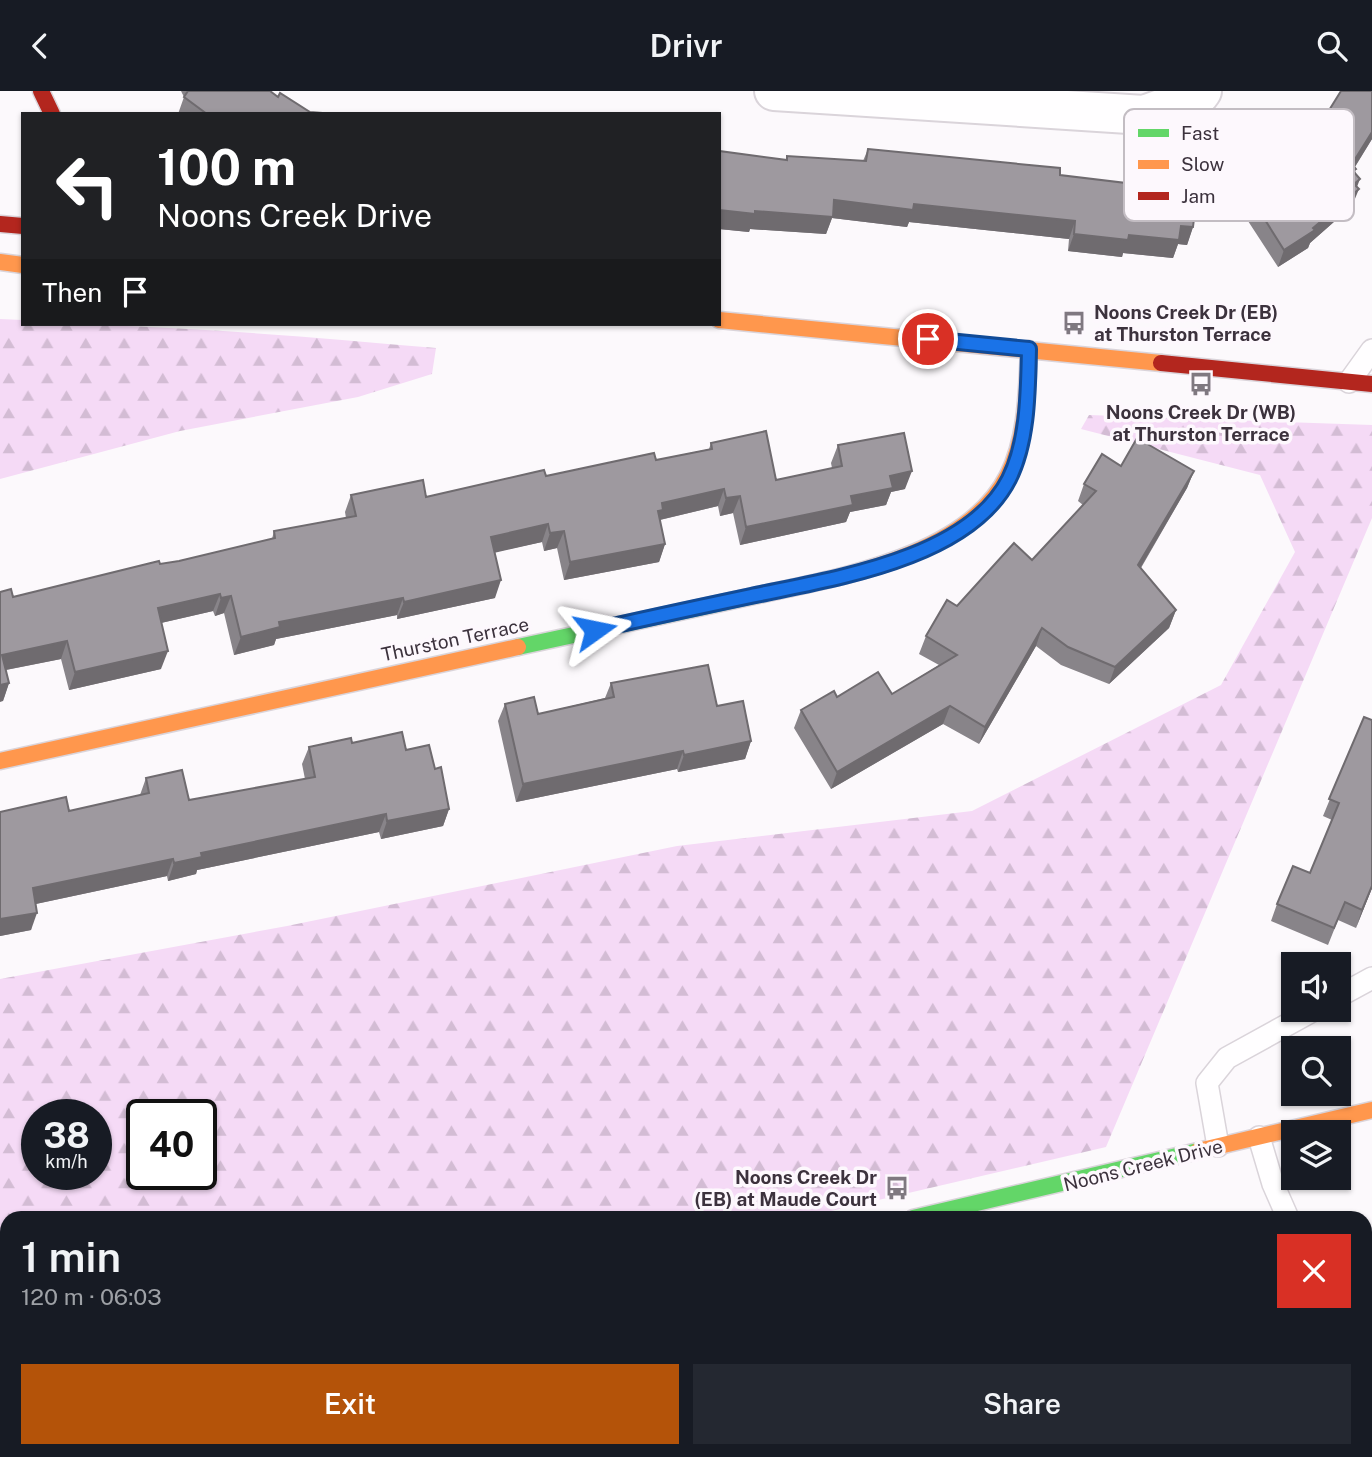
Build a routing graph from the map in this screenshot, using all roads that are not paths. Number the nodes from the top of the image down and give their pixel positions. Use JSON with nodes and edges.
{"nodes":[{"id":1,"x":41,"y":91,"type":"edge"},
{"id":2,"x":774,"y":91,"type":"edge"},
{"id":3,"x":1202,"y":91,"type":"edge"},
{"id":4,"x":1160,"y":109,"type":"edge"},
{"id":5,"x":51,"y":112,"type":"edge"},
{"id":6,"x":1124,"y":114,"type":"edge"},
{"id":7,"x":0,"y":224,"type":"edge"},
{"id":8,"x":21,"y":226,"type":"edge"},
{"id":9,"x":0,"y":262,"type":"edge"},
{"id":10,"x":21,"y":265,"type":"edge"},
{"id":11,"x":721,"y":320,"type":"edge"},
{"id":12,"x":1029,"y":349,"type":"junction"},
{"id":13,"x":1372,"y":350,"type":"edge"},
{"id":14,"x":1349,"y":382,"type":"junction"},
{"id":15,"x":1372,"y":384,"type":"edge"},
{"id":16,"x":0,"y":761,"type":"edge"},
{"id":17,"x":1372,"y":978,"type":"edge"},
{"id":18,"x":1351,"y":989,"type":"edge"},
{"id":19,"x":1292,"y":1022,"type":"edge"},
{"id":20,"x":1372,"y":1110,"type":"edge"},
{"id":21,"x":1259,"y":1137,"type":"junction"},
{"id":22,"x":1218,"y":1146,"type":"junction"},
{"id":23,"x":998,"y":1209,"type":"edge"},
{"id":24,"x":979,"y":1211,"type":"edge"},
{"id":25,"x":1285,"y":1211,"type":"edge"}],
"edges":[{"from":1,"to":5,"type":"street"},
{"from":2,"to":6,"type":"street"},
{"from":3,"to":4,"type":"street"},
{"from":7,"to":8,"type":"street"},
{"from":9,"to":10,"type":"street"},
{"from":11,"to":12,"type":"street"},
{"from":12,"to":14,"type":"street"},
{"from":12,"to":16,"type":"street","name":"Thurston Terrace"},
{"from":13,"to":14,"type":"lane"},
{"from":14,"to":15,"type":"street"},
{"from":17,"to":18,"type":"lane"},
{"from":19,"to":22,"type":"lane"},
{"from":20,"to":21,"type":"street","name":"Noons Creek Drive"},
{"from":21,"to":22,"type":"street","name":"Noons Creek Drive"},
{"from":21,"to":25,"type":"lane"},
{"from":22,"to":23,"type":"street","name":"Noons Creek Drive"},
{"from":23,"to":24,"type":"street","name":"Noons Creek Drive"}]}
